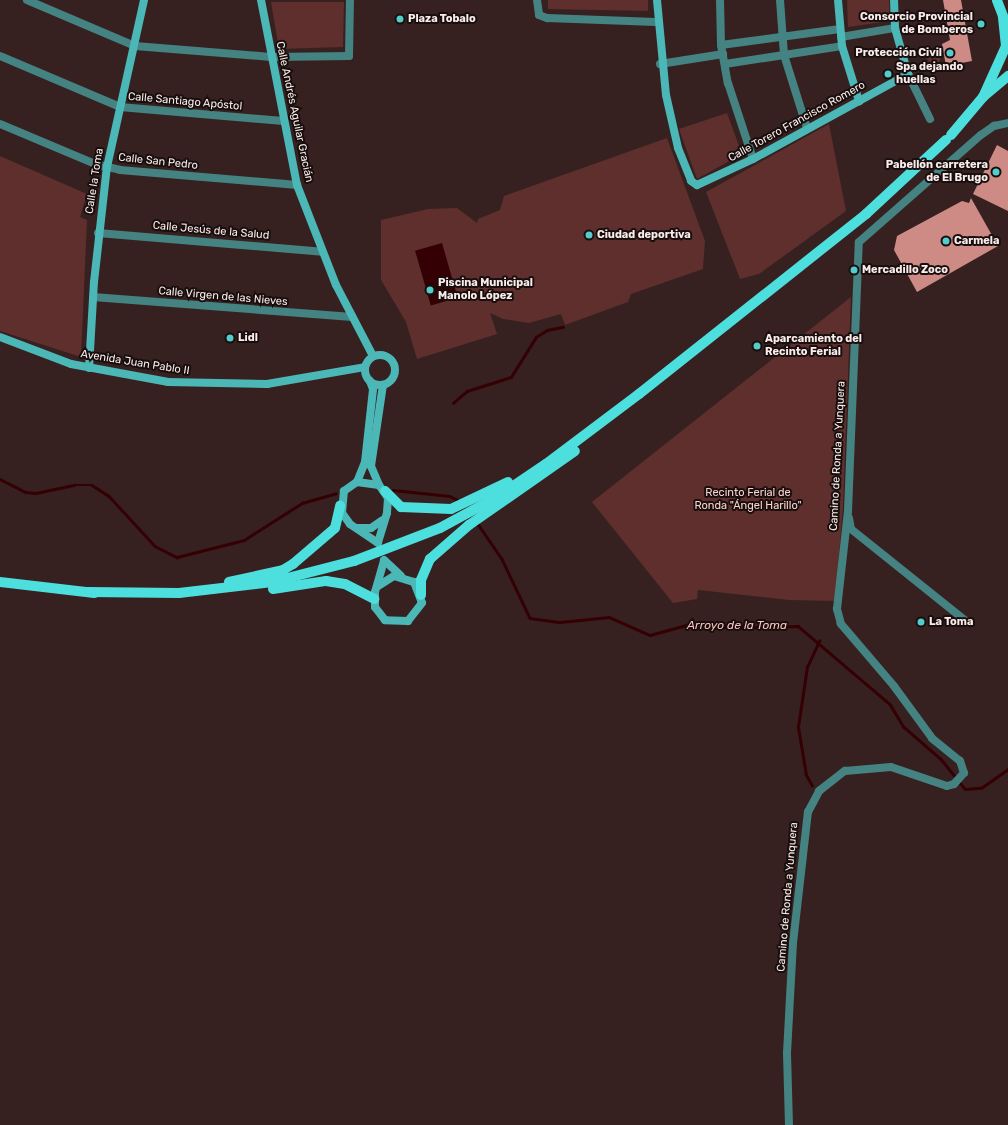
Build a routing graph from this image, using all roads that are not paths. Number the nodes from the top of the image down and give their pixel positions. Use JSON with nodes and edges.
{"nodes":[{"id":1,"x":26,"y":0,"type":"edge"},
{"id":2,"x":144,"y":0,"type":"edge"},
{"id":3,"x":261,"y":0,"type":"edge"},
{"id":4,"x":350,"y":0,"type":"edge"},
{"id":5,"x":537,"y":0,"type":"edge"},
{"id":6,"x":656,"y":0,"type":"edge"},
{"id":7,"x":720,"y":0,"type":"edge"},
{"id":8,"x":780,"y":0,"type":"edge"},
{"id":9,"x":838,"y":0,"type":"edge"},
{"id":10,"x":894,"y":0,"type":"edge"},
{"id":11,"x":997,"y":0,"type":"edge"},
{"id":12,"x":1006,"y":19,"type":"edge"},
{"id":13,"x":656,"y":22,"type":"junction"},
{"id":14,"x":895,"y":28,"type":"junction"},
{"id":15,"x":840,"y":33,"type":"junction"},
{"id":16,"x":781,"y":37,"type":"junction"},
{"id":17,"x":721,"y":45,"type":"junction"},
{"id":18,"x":135,"y":46,"type":"junction"},
{"id":19,"x":842,"y":46,"type":"junction"},
{"id":20,"x":723,"y":54,"type":"junction"},
{"id":21,"x":784,"y":55,"type":"junction"},
{"id":22,"x":0,"y":56,"type":"edge"},
{"id":23,"x":271,"y":57,"type":"junction"},
{"id":24,"x":660,"y":64,"type":"junction"},
{"id":25,"x":724,"y":64,"type":"junction"},
{"id":26,"x":1008,"y":64,"type":"edge"},
{"id":27,"x":908,"y":74,"type":"junction"},
{"id":28,"x":1008,"y":76,"type":"edge"},
{"id":29,"x":992,"y":88,"type":"junction"},
{"id":30,"x":983,"y":97,"type":"junction"},
{"id":31,"x":859,"y":101,"type":"junction"},
{"id":32,"x":120,"y":107,"type":"junction"},
{"id":33,"x":930,"y":119,"type":"dead end"},
{"id":34,"x":283,"y":121,"type":"junction"},
{"id":35,"x":1008,"y":122,"type":"edge"},
{"id":36,"x":0,"y":124,"type":"edge"},
{"id":37,"x":807,"y":128,"type":"junction"},
{"id":38,"x":752,"y":159,"type":"junction"},
{"id":39,"x":107,"y":167,"type":"junction"},
{"id":40,"x":297,"y":186,"type":"junction"},
{"id":41,"x":98,"y":233,"type":"junction"},
{"id":42,"x":322,"y":252,"type":"junction"},
{"id":43,"x":93,"y":297,"type":"junction"},
{"id":44,"x":352,"y":317,"type":"junction"},
{"id":45,"x":0,"y":337,"type":"edge"},
{"id":46,"x":373,"y":356,"type":"junction"},
{"id":47,"x":680,"y":362,"type":"junction"},
{"id":48,"x":365,"y":367,"type":"junction"},
{"id":49,"x":89,"y":368,"type":"junction"},
{"id":50,"x":370,"y":381,"type":"junction"},
{"id":51,"x":383,"y":385,"type":"junction"},
{"id":52,"x":639,"y":394,"type":"junction"},
{"id":53,"x":357,"y":482,"type":"junction"},
{"id":54,"x":382,"y":488,"type":"junction"},
{"id":55,"x":340,"y":506,"type":"junction"},
{"id":56,"x":848,"y":512,"type":"junction"},
{"id":57,"x":384,"y":520,"type":"junction"},
{"id":58,"x":356,"y":528,"type":"junction"},
{"id":59,"x":401,"y":576,"type":"junction"},
{"id":60,"x":0,"y":580,"type":"edge"},
{"id":61,"x":378,"y":586,"type":"junction"},
{"id":62,"x":88,"y":592,"type":"junction"},
{"id":63,"x":422,"y":595,"type":"junction"},
{"id":64,"x":374,"y":599,"type":"junction"},
{"id":65,"x":967,"y":622,"type":"dead end"},
{"id":66,"x":789,"y":1125,"type":"edge"}],
"edges":[{"from":1,"to":18,"type":"street"},
{"from":2,"to":18,"type":"street","name":"Calle la Toma"},
{"from":3,"to":23,"type":"street","name":"Calle Andrés Aguilar Gracián"},
{"from":4,"to":23,"type":"street"},
{"from":5,"to":13,"type":"street"},
{"from":6,"to":13,"type":"street"},
{"from":7,"to":17,"type":"street"},
{"from":8,"to":16,"type":"street"},
{"from":9,"to":15,"type":"street"},
{"from":10,"to":14,"type":"street"},
{"from":11,"to":12,"type":"main road"},
{"from":12,"to":30,"type":"main road"},
{"from":13,"to":24,"type":"street"},
{"from":14,"to":15,"type":"street"},
{"from":14,"to":27,"type":"street"},
{"from":15,"to":16,"type":"street"},
{"from":15,"to":19,"type":"street"},
{"from":16,"to":17,"type":"street"},
{"from":16,"to":21,"type":"street"},
{"from":17,"to":20,"type":"street"},
{"from":18,"to":23,"type":"street"},
{"from":18,"to":32,"type":"street","name":"Calle la Toma"},
{"from":19,"to":21,"type":"street"},
{"from":19,"to":31,"type":"street"},
{"from":20,"to":24,"type":"street"},
{"from":20,"to":25,"type":"street"},
{"from":21,"to":25,"type":"street"},
{"from":21,"to":37,"type":"street"},
{"from":22,"to":32,"type":"street","name":"Calle Santiago Apóstol"},
{"from":23,"to":34,"type":"street","name":"Calle Andrés Aguilar Gracián"},
{"from":24,"to":38,"type":"street","name":"Calle Torero Francisco Romero"},
{"from":25,"to":38,"type":"street"},
{"from":26,"to":29,"type":"main road"},
{"from":27,"to":31,"type":"street","name":"Calle Torero Francisco Romero"},
{"from":27,"to":33,"type":"street"},
{"from":28,"to":29,"type":"main road"},
{"from":29,"to":30,"type":"main road"},
{"from":30,"to":47,"type":"main road"},
{"from":31,"to":37,"type":"street","name":"Calle Torero Francisco Romero"},
{"from":32,"to":34,"type":"street","name":"Calle Santiago Apóstol"},
{"from":32,"to":39,"type":"street","name":"Calle la Toma"},
{"from":34,"to":40,"type":"street","name":"Calle Andrés Aguilar Gracián"},
{"from":35,"to":56,"type":"street","name":"Camino de Ronda a Yunquera"},
{"from":36,"to":39,"type":"street","name":"Calle San Pedro"},
{"from":37,"to":38,"type":"street","name":"Calle Torero Francisco Romero"},
{"from":39,"to":40,"type":"street","name":"Calle San Pedro"},
{"from":39,"to":41,"type":"street","name":"Calle la Toma"},
{"from":40,"to":42,"type":"street","name":"Calle Andrés Aguilar Gracián"},
{"from":41,"to":42,"type":"street","name":"Calle Jesús de la Salud"},
{"from":41,"to":43,"type":"street","name":"Calle la Toma"},
{"from":42,"to":44,"type":"street","name":"Calle Andrés Aguilar Gracián"},
{"from":43,"to":44,"type":"street","name":"Calle Virgen de las Nieves"},
{"from":43,"to":49,"type":"street","name":"Calle la Toma"},
{"from":44,"to":46,"type":"street","name":"Calle Andrés Aguilar Gracián"},
{"from":45,"to":49,"type":"street","name":"Avenida Juan Pablo II"},
{"from":46,"to":48,"type":"street"},
{"from":46,"to":51,"type":"street"},
{"from":47,"to":52,"type":"main road"},
{"from":47,"to":54,"type":"main road"},
{"from":48,"to":49,"type":"street","name":"Avenida Juan Pablo II"},
{"from":48,"to":50,"type":"street"},
{"from":50,"to":51,"type":"street"},
{"from":50,"to":53,"type":"street"},
{"from":51,"to":54,"type":"street"},
{"from":52,"to":62,"type":"main road"},
{"from":52,"to":63,"type":"main road"},
{"from":53,"to":54,"type":"street"},
{"from":53,"to":55,"type":"street"},
{"from":54,"to":57,"type":"street"},
{"from":55,"to":58,"type":"street"},
{"from":55,"to":60,"type":"main road"},
{"from":56,"to":65,"type":"street"},
{"from":56,"to":66,"type":"street","name":"Camino de Ronda a Yunquera"},
{"from":57,"to":58,"type":"street"},
{"from":57,"to":58,"type":"street"},
{"from":59,"to":61,"type":"street"},
{"from":59,"to":61,"type":"street"},
{"from":59,"to":63,"type":"street"},
{"from":60,"to":62,"type":"main road"},
{"from":61,"to":64,"type":"street"},
{"from":62,"to":64,"type":"main road"},
{"from":63,"to":64,"type":"street"}]}
